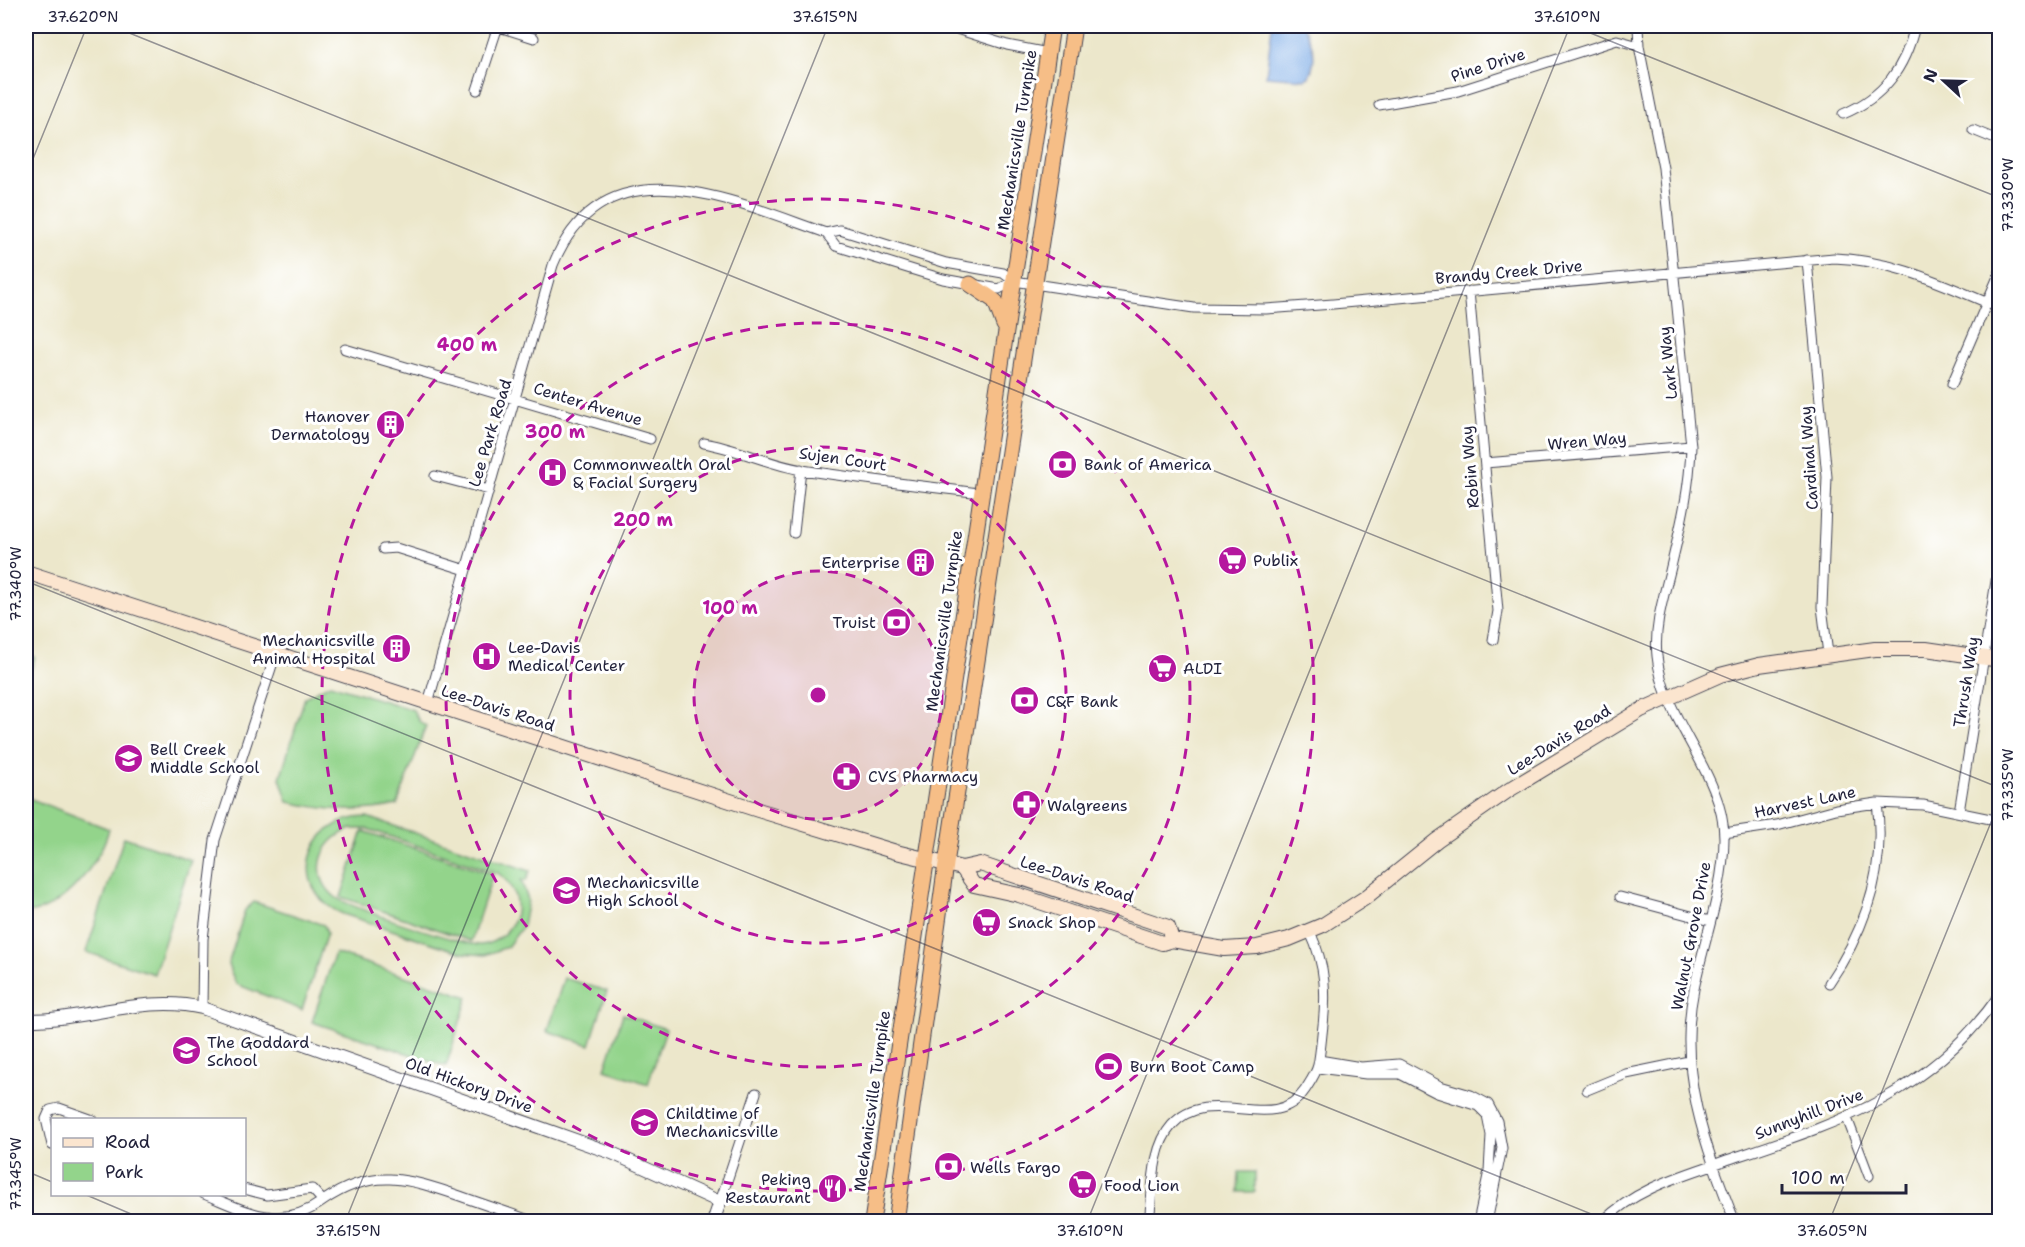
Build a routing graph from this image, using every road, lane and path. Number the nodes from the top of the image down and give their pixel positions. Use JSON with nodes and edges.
{"nodes":[{"id":1,"x":497,"y":26,"type":"edge"},
{"id":2,"x":946,"y":26,"type":"edge"},
{"id":3,"x":1052,"y":26,"type":"edge"},
{"id":4,"x":1074,"y":26,"type":"edge"},
{"id":5,"x":1638,"y":26,"type":"edge"},
{"id":6,"x":1915,"y":26,"type":"edge"},
{"id":7,"x":534,"y":38,"type":"dead end"},
{"id":8,"x":1639,"y":46,"type":"junction"},
{"id":9,"x":1048,"y":53,"type":"junction"},
{"id":10,"x":477,"y":90,"type":"dead end"},
{"id":11,"x":1379,"y":105,"type":"dead end"},
{"id":12,"x":1843,"y":114,"type":"dead end"},
{"id":13,"x":1973,"y":130,"type":"dead end"},
{"id":14,"x":2000,"y":141,"type":"edge"},
{"id":15,"x":826,"y":233,"type":"junction"},
{"id":16,"x":1808,"y":260,"type":"junction"},
{"id":17,"x":1674,"y":272,"type":"junction"},
{"id":18,"x":2000,"y":273,"type":"edge"},
{"id":19,"x":1014,"y":281,"type":"junction"},
{"id":20,"x":970,"y":284,"type":"junction"},
{"id":21,"x":1035,"y":286,"type":"junction"},
{"id":22,"x":1469,"y":291,"type":"junction"},
{"id":23,"x":1987,"y":303,"type":"junction"},
{"id":24,"x":2000,"y":308,"type":"edge"},
{"id":25,"x":1006,"y":338,"type":"junction"},
{"id":26,"x":345,"y":349,"type":"dead end"},
{"id":27,"x":1952,"y":384,"type":"dead end"},
{"id":28,"x":516,"y":399,"type":"junction"},
{"id":29,"x":650,"y":439,"type":"dead end"},
{"id":30,"x":704,"y":443,"type":"dead end"},
{"id":31,"x":1691,"y":446,"type":"junction"},
{"id":32,"x":1485,"y":463,"type":"junction"},
{"id":33,"x":801,"y":469,"type":"junction"},
{"id":34,"x":435,"y":476,"type":"dead end"},
{"id":35,"x":489,"y":490,"type":"junction"},
{"id":36,"x":980,"y":494,"type":"junction"},
{"id":37,"x":794,"y":533,"type":"dead end"},
{"id":38,"x":383,"y":549,"type":"dead end"},
{"id":39,"x":2000,"y":556,"type":"edge"},
{"id":40,"x":466,"y":570,"type":"junction"},
{"id":41,"x":26,"y":572,"type":"edge"},
{"id":42,"x":1493,"y":640,"type":"dead end"},
{"id":43,"x":276,"y":653,"type":"junction"},
{"id":44,"x":1828,"y":654,"type":"junction"},
{"id":45,"x":1993,"y":659,"type":"edge"},
{"id":46,"x":1667,"y":696,"type":"junction"},
{"id":47,"x":428,"y":703,"type":"junction"},
{"id":48,"x":1877,"y":803,"type":"junction"},
{"id":49,"x":1959,"y":812,"type":"junction"},
{"id":50,"x":2000,"y":821,"type":"edge"},
{"id":51,"x":1724,"y":833,"type":"junction"},
{"id":52,"x":926,"y":860,"type":"junction"},
{"id":53,"x":946,"y":864,"type":"junction"},
{"id":54,"x":962,"y":868,"type":"junction"},
{"id":55,"x":1620,"y":897,"type":"dead end"},
{"id":56,"x":1053,"y":907,"type":"junction"},
{"id":57,"x":1108,"y":907,"type":"junction"},
{"id":58,"x":1710,"y":921,"type":"junction"},
{"id":59,"x":1310,"y":932,"type":"junction"},
{"id":60,"x":1172,"y":940,"type":"junction"},
{"id":61,"x":1829,"y":983,"type":"dead end"},
{"id":62,"x":2000,"y":994,"type":"edge"},
{"id":63,"x":202,"y":1008,"type":"junction"},
{"id":64,"x":26,"y":1020,"type":"edge"},
{"id":65,"x":1689,"y":1061,"type":"junction"},
{"id":66,"x":1318,"y":1064,"type":"junction"},
{"id":67,"x":1587,"y":1090,"type":"dead end"},
{"id":68,"x":756,"y":1093,"type":"dead end"},
{"id":69,"x":90,"y":1118,"type":"edge"},
{"id":70,"x":1846,"y":1118,"type":"junction"},
{"id":71,"x":51,"y":1141,"type":"edge"},
{"id":72,"x":1714,"y":1165,"type":"junction"},
{"id":73,"x":1869,"y":1176,"type":"dead end"},
{"id":74,"x":246,"y":1190,"type":"edge"},
{"id":75,"x":209,"y":1196,"type":"edge"},
{"id":76,"x":323,"y":1201,"type":"junction"},
{"id":77,"x":720,"y":1202,"type":"junction"},
{"id":78,"x":535,"y":1221,"type":"edge"},
{"id":79,"x":713,"y":1221,"type":"edge"},
{"id":80,"x":873,"y":1221,"type":"edge"},
{"id":81,"x":896,"y":1221,"type":"edge"},
{"id":82,"x":1149,"y":1221,"type":"edge"},
{"id":83,"x":1478,"y":1221,"type":"edge"},
{"id":84,"x":1487,"y":1221,"type":"edge"},
{"id":85,"x":1602,"y":1221,"type":"edge"},
{"id":86,"x":1736,"y":1221,"type":"edge"}],
"edges":[{"from":1,"to":7,"type":"street"},
{"from":1,"to":10,"type":"street"},
{"from":2,"to":9,"type":"street"},
{"from":3,"to":9,"type":"highway","name":"Mechanicsville Turnpike"},
{"from":4,"to":21,"type":"highway"},
{"from":5,"to":8,"type":"street","name":"Lark Way"},
{"from":6,"to":12,"type":"street"},
{"from":8,"to":11,"type":"street","name":"Pine Drive"},
{"from":8,"to":17,"type":"street","name":"Lark Way"},
{"from":9,"to":19,"type":"highway","name":"Mechanicsville Turnpike"},
{"from":13,"to":14,"type":"street"},
{"from":15,"to":19,"type":"street","name":"Lee Park Road"},
{"from":15,"to":20,"type":"street","name":"Lee Park Road"},
{"from":15,"to":28,"type":"street","name":"Lee Park Road"},
{"from":16,"to":17,"type":"street","name":"Brandy Creek Drive"},
{"from":16,"to":23,"type":"street","name":"Brandy Creek Drive"},
{"from":16,"to":44,"type":"street","name":"Cardinal Way"},
{"from":17,"to":22,"type":"street","name":"Brandy Creek Drive"},
{"from":17,"to":31,"type":"street","name":"Lark Way"},
{"from":18,"to":23,"type":"street"},
{"from":19,"to":20,"type":"street","name":"Lee Park Road"},
{"from":19,"to":21,"type":"street","name":"Brandy Creek Drive"},
{"from":19,"to":25,"type":"highway","name":"Mechanicsville Turnpike"},
{"from":20,"to":25,"type":"highway"},
{"from":21,"to":22,"type":"street","name":"Brandy Creek Drive"},
{"from":21,"to":53,"type":"highway"},
{"from":22,"to":32,"type":"street","name":"Robin Way"},
{"from":23,"to":24,"type":"street","name":"Brandy Creek Drive"},
{"from":23,"to":27,"type":"street"},
{"from":25,"to":36,"type":"highway","name":"Mechanicsville Turnpike"},
{"from":26,"to":28,"type":"street","name":"Center Avenue"},
{"from":28,"to":29,"type":"street","name":"Center Avenue"},
{"from":28,"to":35,"type":"street","name":"Lee Park Road"},
{"from":30,"to":33,"type":"street","name":"Sujen Court"},
{"from":31,"to":32,"type":"street","name":"Wren Way"},
{"from":31,"to":46,"type":"street","name":"Lark Way"},
{"from":32,"to":42,"type":"street","name":"Robin Way"},
{"from":33,"to":36,"type":"street","name":"Sujen Court"},
{"from":33,"to":37,"type":"street"},
{"from":34,"to":35,"type":"street"},
{"from":35,"to":40,"type":"street","name":"Lee Park Road"},
{"from":36,"to":52,"type":"highway","name":"Mechanicsville Turnpike"},
{"from":38,"to":40,"type":"street"},
{"from":39,"to":45,"type":"street","name":"Thrush Way"},
{"from":40,"to":47,"type":"street","name":"Lee Park Road"},
{"from":41,"to":43,"type":"main road","name":"Lee-Davis Road"},
{"from":43,"to":47,"type":"main road","name":"Lee-Davis Road"},
{"from":43,"to":63,"type":"street"},
{"from":44,"to":45,"type":"main road","name":"Lee-Davis Road"},
{"from":44,"to":46,"type":"main road","name":"Lee-Davis Road"},
{"from":45,"to":49,"type":"street","name":"Thrush Way"},
{"from":46,"to":51,"type":"street","name":"Walnut Grove Drive"},
{"from":46,"to":59,"type":"main road","name":"Lee-Davis Road"},
{"from":47,"to":52,"type":"main road","name":"Lee-Davis Road"},
{"from":48,"to":49,"type":"street","name":"Harvest Lane"},
{"from":48,"to":51,"type":"street","name":"Harvest Lane"},
{"from":48,"to":61,"type":"street"},
{"from":49,"to":50,"type":"street","name":"Harvest Lane"},
{"from":51,"to":58,"type":"street","name":"Walnut Grove Drive"},
{"from":52,"to":53,"type":"main road","name":"Lee-Davis Road"},
{"from":52,"to":80,"type":"highway","name":"Mechanicsville Turnpike"},
{"from":53,"to":54,"type":"main road","name":"Lee-Davis Road"},
{"from":53,"to":81,"type":"highway"},
{"from":54,"to":56,"type":"main road","name":"Lee-Davis Road"},
{"from":54,"to":57,"type":"main road","name":"Lee-Davis Road"},
{"from":55,"to":58,"type":"street"},
{"from":56,"to":57,"type":"main road"},
{"from":56,"to":60,"type":"main road","name":"Lee-Davis Road"},
{"from":57,"to":60,"type":"main road","name":"Lee-Davis Road"},
{"from":58,"to":65,"type":"street","name":"Walnut Grove Drive"},
{"from":59,"to":60,"type":"main road","name":"Lee-Davis Road"},
{"from":59,"to":66,"type":"street"},
{"from":62,"to":70,"type":"street","name":"Sunnyhill Drive"},
{"from":63,"to":64,"type":"street","name":"Old Hickory Drive"},
{"from":63,"to":77,"type":"street","name":"Old Hickory Drive"},
{"from":65,"to":67,"type":"street"},
{"from":65,"to":72,"type":"street","name":"Walnut Grove Drive"},
{"from":66,"to":82,"type":"street"},
{"from":66,"to":83,"type":"street"},
{"from":66,"to":84,"type":"street"},
{"from":68,"to":77,"type":"street"},
{"from":69,"to":71,"type":"street"},
{"from":70,"to":72,"type":"street","name":"Sunnyhill Drive"},
{"from":70,"to":73,"type":"street"},
{"from":72,"to":85,"type":"street","name":"Sunnyhill Drive"},
{"from":72,"to":86,"type":"street","name":"Walnut Grove Drive"},
{"from":74,"to":76,"type":"street"},
{"from":75,"to":76,"type":"street"},
{"from":76,"to":78,"type":"street"},
{"from":77,"to":79,"type":"street"}]}
